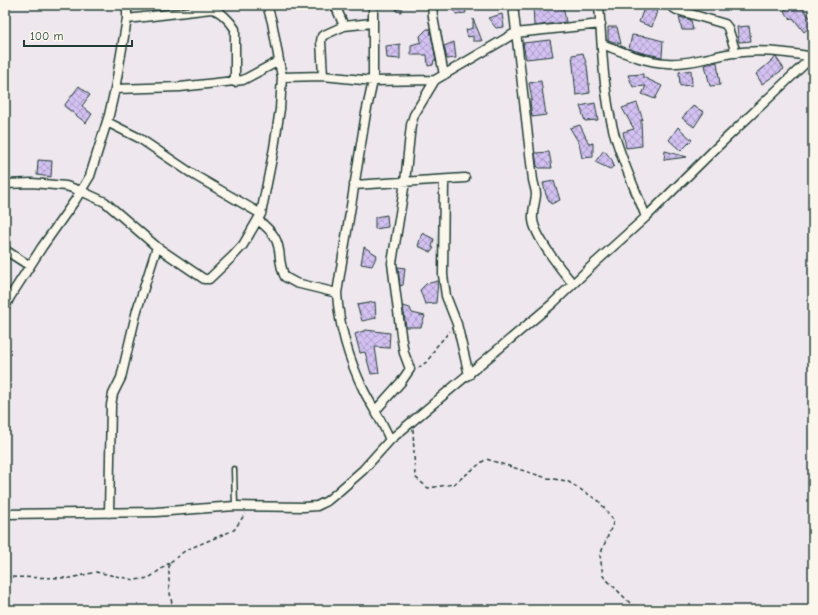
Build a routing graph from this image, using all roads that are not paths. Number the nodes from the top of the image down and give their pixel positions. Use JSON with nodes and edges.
{"nodes":[{"id":1,"x":127,"y":5,"type":"edge"},
{"id":2,"x":267,"y":5,"type":"edge"},
{"id":3,"x":335,"y":5,"type":"edge"},
{"id":4,"x":373,"y":5,"type":"edge"},
{"id":5,"x":432,"y":5,"type":"edge"},
{"id":6,"x":513,"y":5,"type":"edge"},
{"id":7,"x":599,"y":5,"type":"edge"},
{"id":8,"x":669,"y":5,"type":"edge"},
{"id":9,"x":678,"y":7,"type":"edge"},
{"id":10,"x":127,"y":18,"type":"junction"},
{"id":11,"x":372,"y":23,"type":"junction"},
{"id":12,"x":601,"y":24,"type":"junction"},
{"id":13,"x":344,"y":26,"type":"junction"},
{"id":14,"x":515,"y":33,"type":"junction"},
{"id":15,"x":602,"y":44,"type":"junction"},
{"id":16,"x":736,"y":53,"type":"junction"},
{"id":17,"x":813,"y":57,"type":"edge"},
{"id":18,"x":279,"y":61,"type":"junction"},
{"id":19,"x":444,"y":75,"type":"junction"},
{"id":20,"x":323,"y":76,"type":"junction"},
{"id":21,"x":282,"y":77,"type":"junction"},
{"id":22,"x":435,"y":80,"type":"junction"},
{"id":23,"x":373,"y":81,"type":"junction"},
{"id":24,"x":235,"y":82,"type":"junction"},
{"id":25,"x":115,"y":89,"type":"junction"},
{"id":26,"x":107,"y":122,"type":"junction"},
{"id":27,"x":465,"y":178,"type":"dead end"},
{"id":28,"x":444,"y":180,"type":"junction"},
{"id":29,"x":405,"y":182,"type":"junction"},
{"id":30,"x":5,"y":184,"type":"edge"},
{"id":31,"x":354,"y":184,"type":"junction"},
{"id":32,"x":81,"y":191,"type":"junction"},
{"id":33,"x":259,"y":217,"type":"junction"},
{"id":34,"x":646,"y":217,"type":"junction"},
{"id":35,"x":157,"y":247,"type":"junction"},
{"id":36,"x":5,"y":250,"type":"edge"},
{"id":37,"x":30,"y":266,"type":"junction"},
{"id":38,"x":573,"y":284,"type":"junction"},
{"id":39,"x":337,"y":293,"type":"junction"},
{"id":40,"x":5,"y":307,"type":"edge"},
{"id":41,"x":469,"y":375,"type":"junction"},
{"id":42,"x":375,"y":411,"type":"junction"},
{"id":43,"x":390,"y":440,"type":"junction"},
{"id":44,"x":234,"y":469,"type":"dead end"},
{"id":45,"x":235,"y":506,"type":"junction"},
{"id":46,"x":109,"y":513,"type":"junction"},
{"id":47,"x":5,"y":514,"type":"edge"}],
"edges":[{"from":1,"to":10,"type":"street"},
{"from":2,"to":18,"type":"street"},
{"from":3,"to":13,"type":"street"},
{"from":4,"to":11,"type":"street"},
{"from":5,"to":19,"type":"street"},
{"from":6,"to":14,"type":"street"},
{"from":7,"to":12,"type":"street"},
{"from":8,"to":9,"type":"street"},
{"from":9,"to":16,"type":"street"},
{"from":10,"to":24,"type":"street"},
{"from":10,"to":25,"type":"street"},
{"from":11,"to":13,"type":"street"},
{"from":11,"to":23,"type":"street"},
{"from":12,"to":14,"type":"street"},
{"from":12,"to":15,"type":"street"},
{"from":13,"to":20,"type":"street"},
{"from":14,"to":19,"type":"street"},
{"from":14,"to":38,"type":"street"},
{"from":15,"to":16,"type":"street"},
{"from":15,"to":34,"type":"street"},
{"from":16,"to":17,"type":"street"},
{"from":17,"to":34,"type":"street"},
{"from":18,"to":21,"type":"street"},
{"from":18,"to":24,"type":"street"},
{"from":19,"to":22,"type":"street"},
{"from":20,"to":21,"type":"street"},
{"from":20,"to":23,"type":"street"},
{"from":21,"to":33,"type":"street"},
{"from":22,"to":23,"type":"street"},
{"from":22,"to":29,"type":"street"},
{"from":23,"to":31,"type":"street"},
{"from":24,"to":25,"type":"street"},
{"from":25,"to":26,"type":"street"},
{"from":26,"to":32,"type":"street"},
{"from":26,"to":33,"type":"street"},
{"from":27,"to":28,"type":"street"},
{"from":28,"to":29,"type":"street"},
{"from":28,"to":41,"type":"street"},
{"from":29,"to":31,"type":"street"},
{"from":29,"to":42,"type":"street"},
{"from":30,"to":32,"type":"street"},
{"from":31,"to":39,"type":"street"},
{"from":32,"to":35,"type":"street"},
{"from":32,"to":37,"type":"street"},
{"from":33,"to":35,"type":"street"},
{"from":33,"to":39,"type":"street"},
{"from":34,"to":38,"type":"street"},
{"from":35,"to":46,"type":"street"},
{"from":36,"to":37,"type":"street"},
{"from":37,"to":40,"type":"street"},
{"from":38,"to":41,"type":"street"},
{"from":39,"to":42,"type":"street"},
{"from":41,"to":43,"type":"street"},
{"from":42,"to":43,"type":"street"},
{"from":43,"to":45,"type":"street"},
{"from":44,"to":45,"type":"lane"},
{"from":45,"to":46,"type":"street"},
{"from":46,"to":47,"type":"street"}]}
